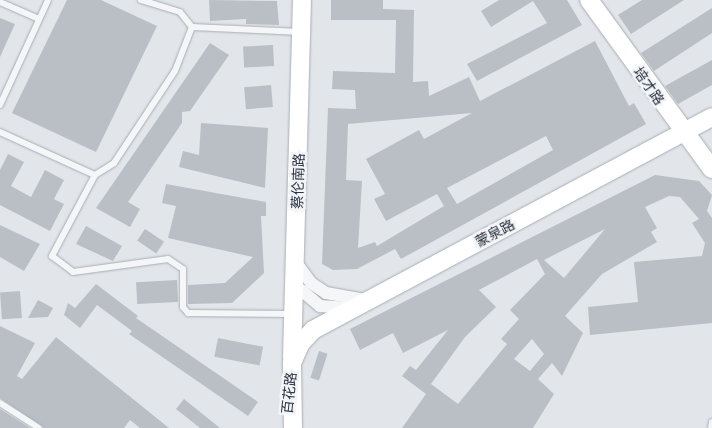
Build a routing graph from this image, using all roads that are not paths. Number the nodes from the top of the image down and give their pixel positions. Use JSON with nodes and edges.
{"nodes":[{"id":1,"x":48,"y":0,"type":"edge"},
{"id":2,"x":141,"y":0,"type":"edge"},
{"id":3,"x":302,"y":0,"type":"edge"},
{"id":4,"x":588,"y":0,"type":"edge"},
{"id":5,"x":0,"y":2,"type":"edge"},
{"id":6,"x":37,"y":18,"type":"junction"},
{"id":7,"x":192,"y":27,"type":"junction"},
{"id":8,"x":302,"y":32,"type":"junction"},
{"id":9,"x":0,"y":105,"type":"edge"},
{"id":10,"x":712,"y":117,"type":"edge"},
{"id":11,"x":0,"y":132,"type":"edge"},
{"id":12,"x":682,"y":133,"type":"junction"},
{"id":13,"x":712,"y":169,"type":"edge"},
{"id":14,"x":95,"y":175,"type":"junction"},
{"id":15,"x":295,"y":261,"type":"junction"},
{"id":16,"x":295,"y":285,"type":"junction"},
{"id":17,"x":369,"y":299,"type":"junction"},
{"id":18,"x":353,"y":308,"type":"junction"},
{"id":19,"x":294,"y":314,"type":"junction"},
{"id":20,"x":292,"y":363,"type":"junction"},
{"id":21,"x":0,"y":403,"type":"edge"},
{"id":22,"x":712,"y":422,"type":"edge"},
{"id":23,"x":39,"y":428,"type":"edge"},
{"id":24,"x":285,"y":428,"type":"edge"},
{"id":25,"x":292,"y":428,"type":"edge"},
{"id":26,"x":711,"y":428,"type":"edge"}],
"edges":[{"from":1,"to":6,"type":"lane"},
{"from":2,"to":7,"type":"lane"},
{"from":3,"to":8,"type":"main road","name":"蔡伦南路"},
{"from":4,"to":12,"type":"main road","name":"培才路"},
{"from":5,"to":6,"type":"lane"},
{"from":6,"to":9,"type":"lane"},
{"from":7,"to":8,"type":"lane"},
{"from":7,"to":14,"type":"lane"},
{"from":8,"to":15,"type":"main road","name":"蔡伦南路"},
{"from":10,"to":12,"type":"main road","name":"蒙泉路"},
{"from":11,"to":14,"type":"lane"},
{"from":12,"to":13,"type":"main road","name":"培才路"},
{"from":12,"to":17,"type":"main road","name":"蒙泉路"},
{"from":14,"to":19,"type":"lane"},
{"from":15,"to":16,"type":"main road","name":"蔡伦南路"},
{"from":15,"to":17,"type":"street"},
{"from":16,"to":18,"type":"street"},
{"from":16,"to":19,"type":"main road","name":"蔡伦南路"},
{"from":17,"to":18,"type":"main road","name":"蒙泉路"},
{"from":18,"to":20,"type":"main road","name":"蒙泉路"},
{"from":19,"to":20,"type":"main road","name":"蔡伦南路"},
{"from":20,"to":24,"type":"main road","name":"百花路"},
{"from":20,"to":25,"type":"main road","name":"百花路"},
{"from":21,"to":23,"type":"lane"},
{"from":22,"to":26,"type":"lane"}]}
